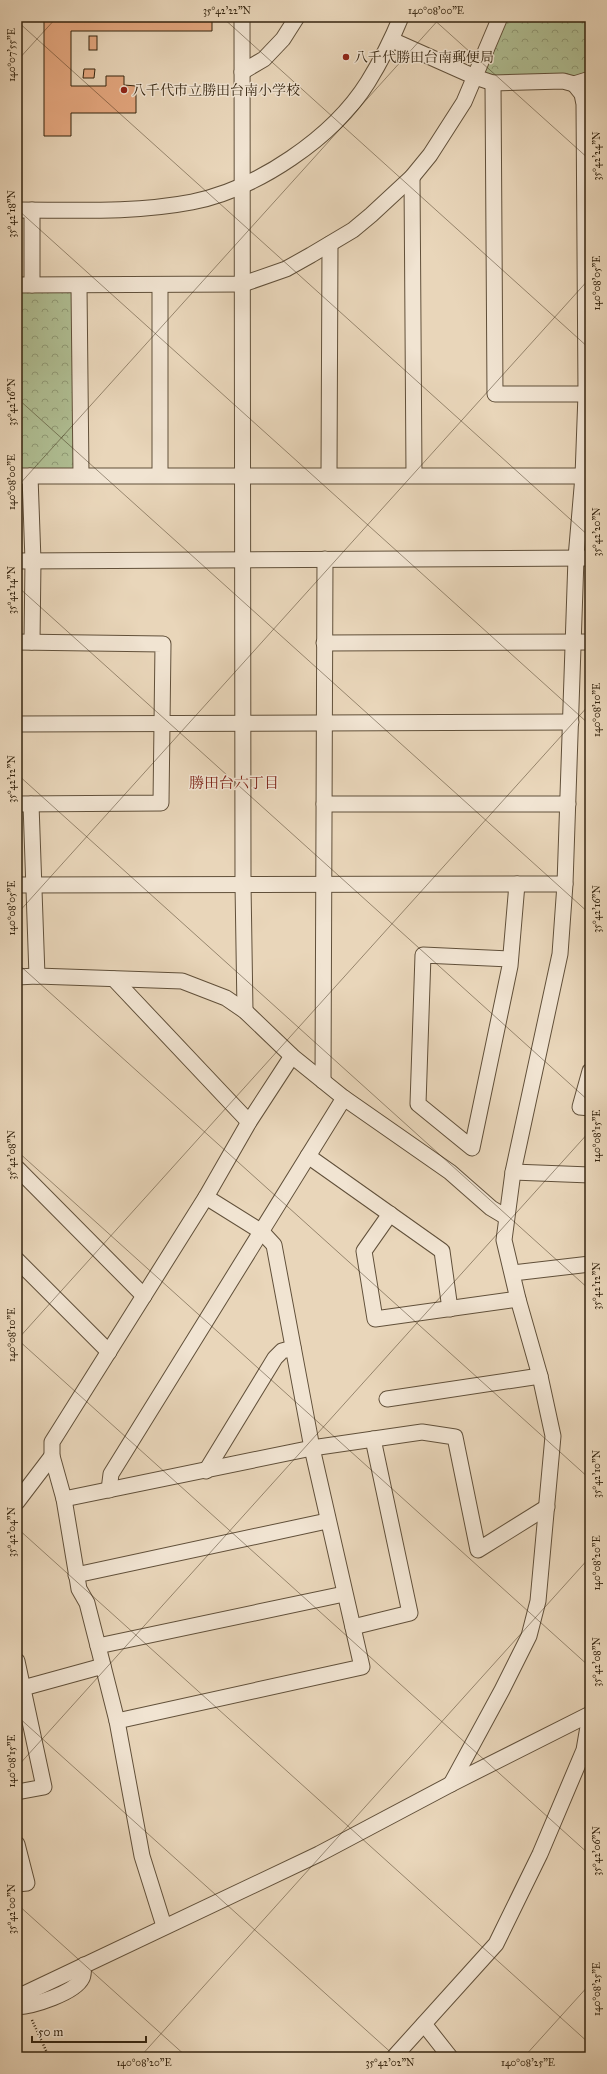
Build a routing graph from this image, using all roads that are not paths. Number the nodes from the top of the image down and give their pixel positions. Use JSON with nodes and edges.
{"nodes":[{"id":1,"x":242,"y":17,"type":"edge"},
{"id":2,"x":297,"y":17,"type":"edge"},
{"id":3,"x":401,"y":17,"type":"edge"},
{"id":4,"x":500,"y":17,"type":"edge"},
{"id":5,"x":392,"y":40,"type":"junction"},
{"id":6,"x":242,"y":72,"type":"junction"},
{"id":7,"x":474,"y":77,"type":"junction"},
{"id":8,"x":590,"y":79,"type":"edge"},
{"id":9,"x":493,"y":83,"type":"junction"},
{"id":10,"x":574,"y":84,"type":"junction"},
{"id":11,"x":412,"y":177,"type":"junction"},
{"id":12,"x":242,"y":185,"type":"junction"},
{"id":13,"x":17,"y":210,"type":"edge"},
{"id":14,"x":32,"y":210,"type":"junction"},
{"id":15,"x":330,"y":244,"type":"junction"},
{"id":16,"x":243,"y":284,"type":"junction"},
{"id":17,"x":24,"y":285,"type":"edge"},
{"id":18,"x":79,"y":286,"type":"junction"},
{"id":19,"x":160,"y":286,"type":"junction"},
{"id":20,"x":588,"y":394,"type":"edge"},
{"id":21,"x":81,"y":475,"type":"junction"},
{"id":22,"x":160,"y":475,"type":"junction"},
{"id":23,"x":330,"y":475,"type":"junction"},
{"id":24,"x":24,"y":476,"type":"edge"},
{"id":25,"x":242,"y":476,"type":"junction"},
{"id":26,"x":414,"y":476,"type":"junction"},
{"id":27,"x":586,"y":476,"type":"edge"},
{"id":28,"x":583,"y":558,"type":"edge"},
{"id":29,"x":243,"y":559,"type":"junction"},
{"id":30,"x":325,"y":559,"type":"junction"},
{"id":31,"x":17,"y":560,"type":"edge"},
{"id":32,"x":33,"y":561,"type":"junction"},
{"id":33,"x":17,"y":642,"type":"edge"},
{"id":34,"x":32,"y":642,"type":"junction"},
{"id":35,"x":574,"y":642,"type":"junction"},
{"id":36,"x":590,"y":642,"type":"edge"},
{"id":37,"x":324,"y":643,"type":"junction"},
{"id":38,"x":244,"y":722,"type":"junction"},
{"id":39,"x":571,"y":722,"type":"junction"},
{"id":40,"x":323,"y":723,"type":"junction"},
{"id":41,"x":17,"y":724,"type":"edge"},
{"id":42,"x":163,"y":724,"type":"junction"},
{"id":43,"x":24,"y":804,"type":"edge"},
{"id":44,"x":324,"y":804,"type":"junction"},
{"id":45,"x":568,"y":804,"type":"junction"},
{"id":46,"x":243,"y":884,"type":"junction"},
{"id":47,"x":517,"y":884,"type":"junction"},
{"id":48,"x":565,"y":884,"type":"junction"},
{"id":49,"x":17,"y":885,"type":"edge"},
{"id":50,"x":34,"y":885,"type":"junction"},
{"id":51,"x":324,"y":885,"type":"junction"},
{"id":52,"x":510,"y":959,"type":"junction"},
{"id":53,"x":37,"y":976,"type":"junction"},
{"id":54,"x":17,"y":977,"type":"edge"},
{"id":55,"x":114,"y":979,"type":"junction"},
{"id":56,"x":245,"y":1011,"type":"junction"},
{"id":57,"x":292,"y":1056,"type":"junction"},
{"id":58,"x":590,"y":1071,"type":"edge"},
{"id":59,"x":322,"y":1081,"type":"junction"},
{"id":60,"x":344,"y":1098,"type":"junction"},
{"id":61,"x":590,"y":1108,"type":"edge"},
{"id":62,"x":249,"y":1122,"type":"junction"},
{"id":63,"x":308,"y":1156,"type":"junction"},
{"id":64,"x":17,"y":1168,"type":"edge"},
{"id":65,"x":514,"y":1172,"type":"junction"},
{"id":66,"x":590,"y":1175,"type":"edge"},
{"id":67,"x":206,"y":1197,"type":"junction"},
{"id":68,"x":390,"y":1214,"type":"junction"},
{"id":69,"x":506,"y":1217,"type":"junction"},
{"id":70,"x":262,"y":1232,"type":"junction"},
{"id":71,"x":17,"y":1260,"type":"edge"},
{"id":72,"x":590,"y":1264,"type":"edge"},
{"id":73,"x":512,"y":1273,"type":"junction"},
{"id":74,"x":144,"y":1296,"type":"junction"},
{"id":75,"x":518,"y":1299,"type":"junction"},
{"id":76,"x":450,"y":1309,"type":"junction"},
{"id":77,"x":294,"y":1348,"type":"junction"},
{"id":78,"x":108,"y":1352,"type":"junction"},
{"id":79,"x":540,"y":1376,"type":"junction"},
{"id":80,"x":387,"y":1399,"type":"dead end"},
{"id":81,"x":373,"y":1439,"type":"junction"},
{"id":82,"x":312,"y":1448,"type":"junction"},
{"id":83,"x":52,"y":1456,"type":"junction"},
{"id":84,"x":206,"y":1471,"type":"junction"},
{"id":85,"x":109,"y":1490,"type":"junction"},
{"id":86,"x":64,"y":1499,"type":"junction"},
{"id":87,"x":17,"y":1502,"type":"edge"},
{"id":88,"x":547,"y":1507,"type":"junction"},
{"id":89,"x":327,"y":1520,"type":"junction"},
{"id":90,"x":76,"y":1575,"type":"junction"},
{"id":91,"x":344,"y":1594,"type":"junction"},
{"id":92,"x":353,"y":1627,"type":"junction"},
{"id":93,"x":98,"y":1646,"type":"junction"},
{"id":94,"x":17,"y":1661,"type":"edge"},
{"id":95,"x":103,"y":1666,"type":"junction"},
{"id":96,"x":23,"y":1688,"type":"junction"},
{"id":97,"x":590,"y":1715,"type":"edge"},
{"id":98,"x":117,"y":1722,"type":"junction"},
{"id":99,"x":451,"y":1784,"type":"junction"},
{"id":100,"x":17,"y":1792,"type":"edge"},
{"id":101,"x":17,"y":1844,"type":"edge"},
{"id":102,"x":17,"y":1884,"type":"edge"},
{"id":103,"x":164,"y":1926,"type":"junction"},
{"id":104,"x":20,"y":2003,"type":"edge"},
{"id":105,"x":424,"y":2024,"type":"junction"},
{"id":106,"x":394,"y":2057,"type":"edge"},
{"id":107,"x":450,"y":2057,"type":"edge"}],
"edges":[{"from":1,"to":6,"type":"street"},
{"from":2,"to":6,"type":"street"},
{"from":3,"to":5,"type":"street"},
{"from":4,"to":7,"type":"street"},
{"from":5,"to":7,"type":"street"},
{"from":5,"to":12,"type":"street"},
{"from":6,"to":12,"type":"street"},
{"from":7,"to":9,"type":"street"},
{"from":7,"to":11,"type":"street"},
{"from":8,"to":10,"type":"street"},
{"from":9,"to":10,"type":"street"},
{"from":9,"to":20,"type":"street"},
{"from":10,"to":20,"type":"street"},
{"from":11,"to":15,"type":"street"},
{"from":11,"to":26,"type":"street"},
{"from":12,"to":14,"type":"street"},
{"from":12,"to":16,"type":"street"},
{"from":13,"to":14,"type":"street"},
{"from":14,"to":17,"type":"street"},
{"from":15,"to":16,"type":"street"},
{"from":15,"to":23,"type":"street"},
{"from":16,"to":19,"type":"street"},
{"from":16,"to":25,"type":"street"},
{"from":17,"to":18,"type":"street"},
{"from":18,"to":19,"type":"street"},
{"from":18,"to":21,"type":"street"},
{"from":19,"to":22,"type":"street"},
{"from":20,"to":27,"type":"street"},
{"from":21,"to":22,"type":"street"},
{"from":21,"to":24,"type":"street"},
{"from":22,"to":25,"type":"street"},
{"from":23,"to":25,"type":"street"},
{"from":23,"to":26,"type":"street"},
{"from":24,"to":32,"type":"street"},
{"from":25,"to":29,"type":"street"},
{"from":26,"to":27,"type":"street"},
{"from":27,"to":28,"type":"street"},
{"from":28,"to":30,"type":"street"},
{"from":28,"to":35,"type":"street"},
{"from":29,"to":30,"type":"street"},
{"from":29,"to":32,"type":"street"},
{"from":29,"to":38,"type":"street"},
{"from":30,"to":37,"type":"street"},
{"from":31,"to":32,"type":"street"},
{"from":32,"to":34,"type":"street"},
{"from":33,"to":34,"type":"street"},
{"from":34,"to":42,"type":"street"},
{"from":35,"to":36,"type":"street"},
{"from":35,"to":37,"type":"street"},
{"from":35,"to":39,"type":"street"},
{"from":37,"to":40,"type":"street"},
{"from":38,"to":40,"type":"street"},
{"from":38,"to":42,"type":"street"},
{"from":38,"to":46,"type":"street"},
{"from":39,"to":40,"type":"street"},
{"from":39,"to":45,"type":"street"},
{"from":40,"to":44,"type":"street"},
{"from":41,"to":42,"type":"street"},
{"from":42,"to":43,"type":"street"},
{"from":43,"to":50,"type":"street"},
{"from":44,"to":45,"type":"street"},
{"from":44,"to":51,"type":"street"},
{"from":45,"to":48,"type":"street"},
{"from":46,"to":50,"type":"street"},
{"from":46,"to":51,"type":"street"},
{"from":46,"to":56,"type":"street"},
{"from":47,"to":48,"type":"street"},
{"from":47,"to":51,"type":"street"},
{"from":47,"to":52,"type":"street"},
{"from":48,"to":65,"type":"street"},
{"from":49,"to":50,"type":"street"},
{"from":50,"to":53,"type":"street"},
{"from":51,"to":59,"type":"street"},
{"from":52,"to":52,"type":"street"},
{"from":53,"to":54,"type":"street"},
{"from":53,"to":55,"type":"street"},
{"from":55,"to":56,"type":"street"},
{"from":55,"to":62,"type":"street"},
{"from":56,"to":57,"type":"street"},
{"from":57,"to":59,"type":"street"},
{"from":57,"to":62,"type":"street"},
{"from":58,"to":61,"type":"street"},
{"from":59,"to":60,"type":"street"},
{"from":60,"to":63,"type":"street"},
{"from":60,"to":69,"type":"street"},
{"from":62,"to":67,"type":"street"},
{"from":63,"to":68,"type":"street"},
{"from":63,"to":70,"type":"street"},
{"from":64,"to":74,"type":"street"},
{"from":65,"to":66,"type":"street"},
{"from":65,"to":69,"type":"street"},
{"from":67,"to":70,"type":"street"},
{"from":67,"to":74,"type":"street"},
{"from":68,"to":76,"type":"street"},
{"from":68,"to":76,"type":"street"},
{"from":69,"to":73,"type":"street"},
{"from":70,"to":77,"type":"street"},
{"from":70,"to":85,"type":"street"},
{"from":71,"to":78,"type":"street"},
{"from":72,"to":73,"type":"street"},
{"from":73,"to":75,"type":"street"},
{"from":74,"to":78,"type":"street"},
{"from":75,"to":76,"type":"street"},
{"from":75,"to":79,"type":"street"},
{"from":77,"to":82,"type":"street"},
{"from":77,"to":84,"type":"street"},
{"from":78,"to":83,"type":"street"},
{"from":79,"to":80,"type":"street"},
{"from":79,"to":88,"type":"street"},
{"from":81,"to":82,"type":"street"},
{"from":81,"to":88,"type":"street"},
{"from":81,"to":92,"type":"street"},
{"from":82,"to":84,"type":"street"},
{"from":82,"to":89,"type":"street"},
{"from":83,"to":86,"type":"street"},
{"from":83,"to":87,"type":"street"},
{"from":84,"to":85,"type":"street"},
{"from":85,"to":86,"type":"street"},
{"from":86,"to":90,"type":"street"},
{"from":88,"to":99,"type":"street"},
{"from":89,"to":90,"type":"street"},
{"from":89,"to":91,"type":"street"},
{"from":90,"to":93,"type":"street"},
{"from":91,"to":92,"type":"street"},
{"from":91,"to":93,"type":"street"},
{"from":92,"to":98,"type":"street"},
{"from":93,"to":95,"type":"street"},
{"from":94,"to":96,"type":"street"},
{"from":95,"to":96,"type":"street"},
{"from":95,"to":98,"type":"street"},
{"from":96,"to":100,"type":"street"},
{"from":97,"to":99,"type":"street"},
{"from":97,"to":105,"type":"street"},
{"from":98,"to":103,"type":"street"},
{"from":99,"to":103,"type":"street"},
{"from":101,"to":102,"type":"street"},
{"from":103,"to":104,"type":"street"},
{"from":105,"to":106,"type":"street"},
{"from":105,"to":107,"type":"street"}]}
